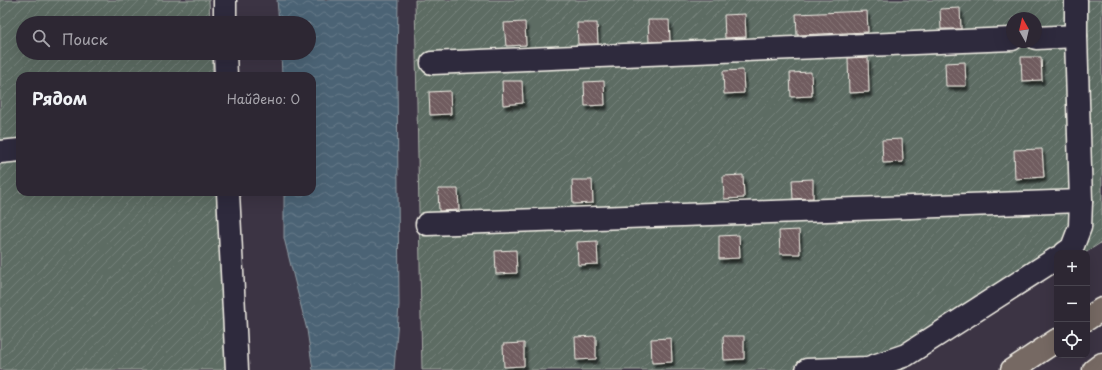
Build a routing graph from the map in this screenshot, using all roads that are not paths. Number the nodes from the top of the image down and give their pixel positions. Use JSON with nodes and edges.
{"nodes":[{"id":1,"x":225,"y":0,"type":"edge"},
{"id":2,"x":1076,"y":0,"type":"edge"},
{"id":3,"x":225,"y":16,"type":"edge"},
{"id":4,"x":1076,"y":36,"type":"junction"},
{"id":5,"x":1042,"y":38,"type":"edge"},
{"id":6,"x":1006,"y":39,"type":"edge"},
{"id":7,"x":225,"y":60,"type":"edge"},
{"id":8,"x":432,"y":63,"type":"dead end"},
{"id":9,"x":226,"y":72,"type":"edge"},
{"id":10,"x":16,"y":150,"type":"edge"},
{"id":11,"x":0,"y":152,"type":"edge"},
{"id":12,"x":228,"y":196,"type":"edge"},
{"id":13,"x":1081,"y":201,"type":"junction"},
{"id":14,"x":427,"y":224,"type":"dead end"},
{"id":15,"x":1069,"y":250,"type":"edge"},
{"id":16,"x":1054,"y":260,"type":"edge"},
{"id":17,"x":1102,"y":309,"type":"edge"},
{"id":18,"x":1090,"y":317,"type":"edge"},
{"id":19,"x":1054,"y":342,"type":"edge"},
{"id":20,"x":1102,"y":364,"type":"edge"},
{"id":21,"x":237,"y":370,"type":"edge"},
{"id":22,"x":807,"y":370,"type":"edge"},
{"id":23,"x":1012,"y":370,"type":"edge"},
{"id":24,"x":1094,"y":370,"type":"edge"}],
"edges":[{"from":1,"to":3,"type":"street"},
{"from":2,"to":4,"type":"street"},
{"from":4,"to":5,"type":"street"},
{"from":4,"to":13,"type":"street"},
{"from":6,"to":8,"type":"street"},
{"from":7,"to":9,"type":"street"},
{"from":10,"to":11,"type":"street"},
{"from":12,"to":21,"type":"street"},
{"from":13,"to":14,"type":"street"},
{"from":13,"to":15,"type":"street"},
{"from":16,"to":22,"type":"street"},
{"from":17,"to":18,"type":"highway"},
{"from":19,"to":23,"type":"highway"},
{"from":20,"to":24,"type":"highway"}]}
